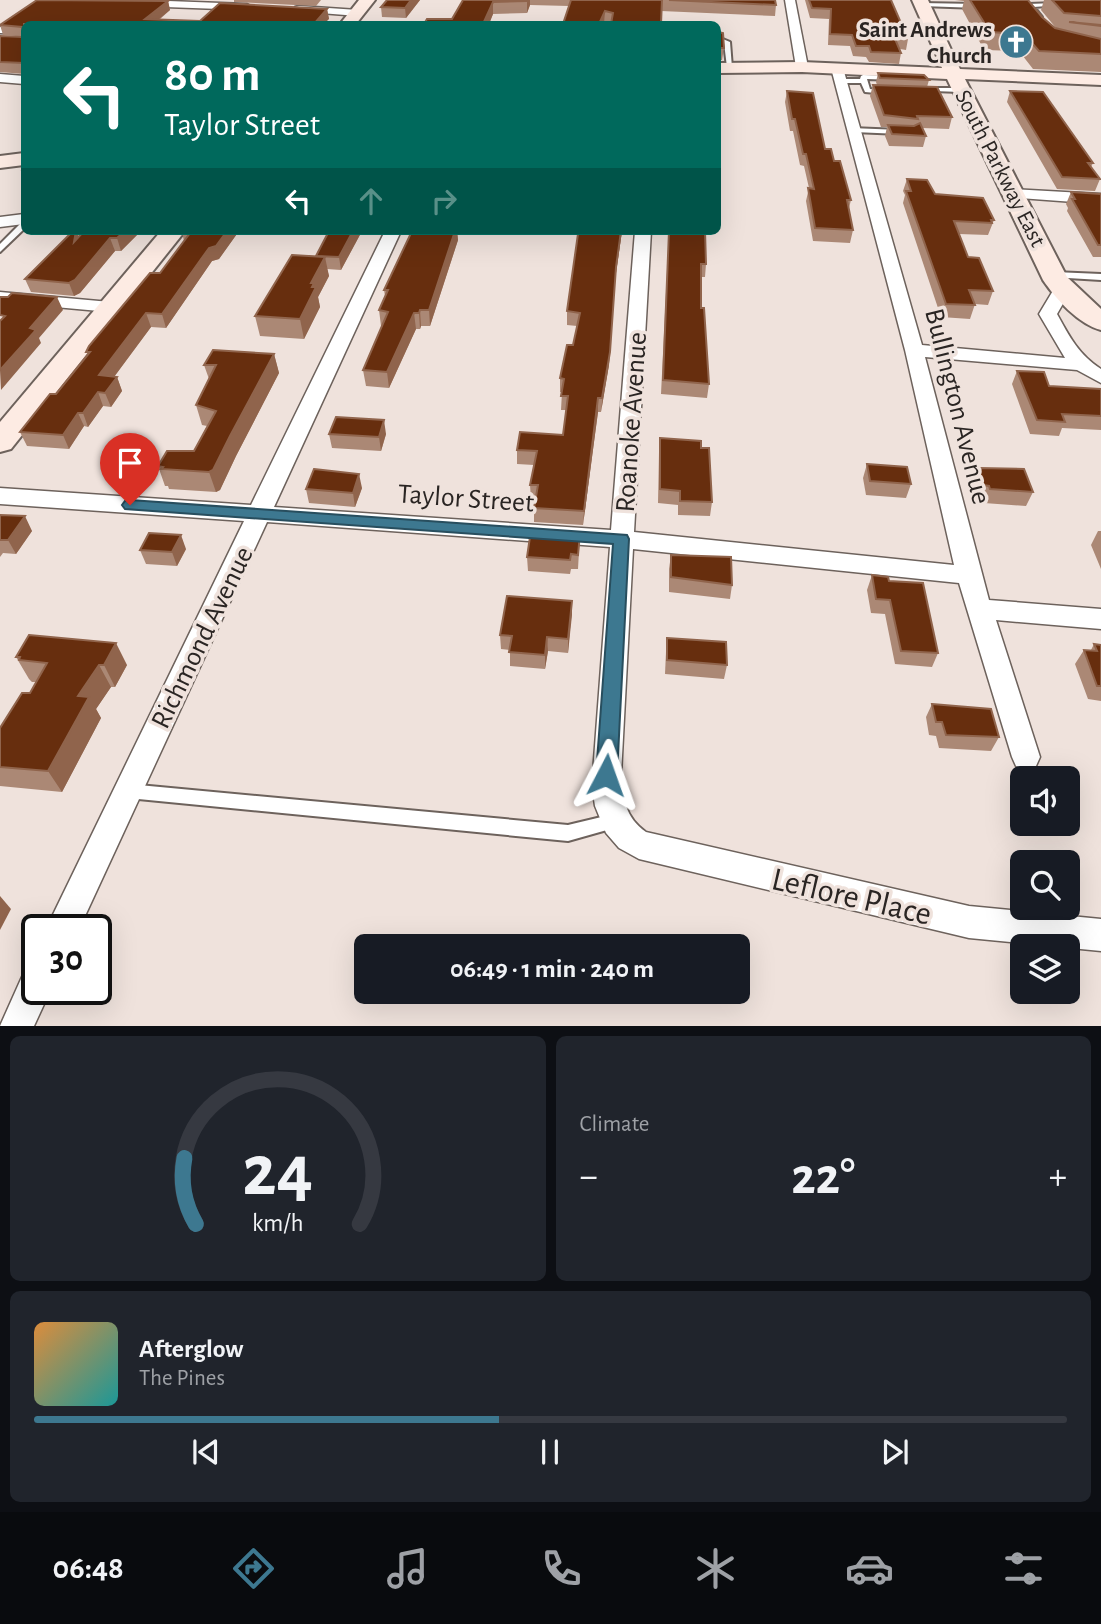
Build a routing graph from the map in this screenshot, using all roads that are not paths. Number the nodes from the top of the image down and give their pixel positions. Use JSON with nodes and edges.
{"nodes":[{"id":1,"x":790,"y":0,"type":"edge"},
{"id":2,"x":124,"y":2,"type":"edge"},
{"id":3,"x":921,"y":2,"type":"edge"},
{"id":4,"x":1060,"y":5,"type":"edge"},
{"id":5,"x":985,"y":6,"type":"edge"},
{"id":6,"x":258,"y":7,"type":"edge"},
{"id":7,"x":1022,"y":7,"type":"edge"},
{"id":8,"x":283,"y":8,"type":"edge"},
{"id":9,"x":358,"y":12,"type":"edge"},
{"id":10,"x":22,"y":15,"type":"edge"},
{"id":11,"x":1045,"y":24,"type":"edge"},
{"id":12,"x":1036,"y":25,"type":"edge"},
{"id":13,"x":0,"y":30,"type":"edge"},
{"id":14,"x":21,"y":31,"type":"edge"},
{"id":15,"x":721,"y":40,"type":"edge"},
{"id":16,"x":0,"y":41,"type":"edge"},
{"id":17,"x":21,"y":42,"type":"edge"},
{"id":18,"x":802,"y":67,"type":"junction"},
{"id":19,"x":724,"y":68,"type":"edge"},
{"id":20,"x":839,"y":74,"type":"junction"},
{"id":21,"x":872,"y":76,"type":"junction"},
{"id":22,"x":1,"y":79,"type":"edge"},
{"id":23,"x":21,"y":80,"type":"edge"},
{"id":24,"x":1101,"y":80,"type":"edge"},
{"id":25,"x":957,"y":81,"type":"junction"},
{"id":26,"x":892,"y":92,"type":"edge"},
{"id":27,"x":854,"y":130,"type":"junction"},
{"id":28,"x":911,"y":133,"type":"edge"},
{"id":29,"x":21,"y":159,"type":"edge"},
{"id":30,"x":0,"y":162,"type":"edge"},
{"id":31,"x":1012,"y":194,"type":"junction"},
{"id":32,"x":1101,"y":199,"type":"edge"},
{"id":33,"x":21,"y":219,"type":"edge"},
{"id":34,"x":0,"y":222,"type":"edge"},
{"id":35,"x":21,"y":228,"type":"edge"},
{"id":36,"x":170,"y":235,"type":"edge"},
{"id":37,"x":391,"y":235,"type":"edge"},
{"id":38,"x":643,"y":235,"type":"edge"},
{"id":39,"x":0,"y":249,"type":"edge"},
{"id":40,"x":1101,"y":277,"type":"edge"},
{"id":41,"x":1059,"y":281,"type":"junction"},
{"id":42,"x":0,"y":297,"type":"edge"},
{"id":43,"x":110,"y":307,"type":"junction"},
{"id":44,"x":1097,"y":316,"type":"edge"},
{"id":45,"x":914,"y":351,"type":"junction"},
{"id":46,"x":1082,"y":365,"type":"junction"},
{"id":47,"x":1101,"y":377,"type":"edge"},
{"id":48,"x":0,"y":442,"type":"edge"},
{"id":49,"x":0,"y":496,"type":"edge"},
{"id":50,"x":260,"y":514,"type":"junction"},
{"id":51,"x":621,"y":539,"type":"junction"},
{"id":52,"x":970,"y":575,"type":"junction"},
{"id":53,"x":979,"y":609,"type":"junction"},
{"id":54,"x":1101,"y":619,"type":"edge"},
{"id":55,"x":1026,"y":757,"type":"dead end"},
{"id":56,"x":128,"y":791,"type":"junction"},
{"id":57,"x":614,"y":821,"type":"junction"},
{"id":58,"x":69,"y":914,"type":"edge"},
{"id":59,"x":1101,"y":935,"type":"edge"},
{"id":60,"x":26,"y":1005,"type":"edge"},
{"id":61,"x":16,"y":1026,"type":"edge"}],
"edges":[{"from":1,"to":18,"type":"street"},
{"from":2,"to":6,"type":"street"},
{"from":3,"to":5,"type":"lane"},
{"from":3,"to":25,"type":"main road","name":"South Parkway East"},
{"from":4,"to":11,"type":"lane"},
{"from":7,"to":12,"type":"lane"},
{"from":8,"to":9,"type":"street"},
{"from":10,"to":13,"type":"street"},
{"from":13,"to":14,"type":"street"},
{"from":15,"to":19,"type":"lane"},
{"from":16,"to":17,"type":"street"},
{"from":18,"to":19,"type":"main road"},
{"from":18,"to":20,"type":"main road"},
{"from":20,"to":21,"type":"main road"},
{"from":20,"to":27,"type":"street","name":"Bullington Avenue"},
{"from":21,"to":25,"type":"main road"},
{"from":21,"to":25,"type":"lane"},
{"from":21,"to":26,"type":"lane"},
{"from":22,"to":23,"type":"street"},
{"from":24,"to":25,"type":"main road"},
{"from":25,"to":31,"type":"main road","name":"South Parkway East"},
{"from":27,"to":28,"type":"lane"},
{"from":27,"to":45,"type":"street","name":"Bullington Avenue"},
{"from":29,"to":30,"type":"main road"},
{"from":31,"to":32,"type":"street"},
{"from":31,"to":41,"type":"main road","name":"South Parkway East"},
{"from":33,"to":34,"type":"street"},
{"from":35,"to":39,"type":"lane"},
{"from":36,"to":43,"type":"main road"},
{"from":37,"to":50,"type":"street","name":"Richmond Avenue"},
{"from":38,"to":51,"type":"street","name":"Roanoke Avenue"},
{"from":40,"to":41,"type":"lane"},
{"from":41,"to":44,"type":"main road","name":"South Parkway East"},
{"from":41,"to":46,"type":"street"},
{"from":42,"to":43,"type":"street"},
{"from":43,"to":48,"type":"main road"},
{"from":45,"to":46,"type":"street"},
{"from":45,"to":52,"type":"street","name":"Bullington Avenue"},
{"from":46,"to":47,"type":"street"},
{"from":49,"to":50,"type":"street","name":"Taylor Street"},
{"from":50,"to":51,"type":"street","name":"Taylor Street"},
{"from":50,"to":56,"type":"street","name":"Richmond Avenue"},
{"from":51,"to":52,"type":"street","name":"Taylor Street"},
{"from":51,"to":57,"type":"street","name":"Roanoke Avenue"},
{"from":52,"to":53,"type":"street","name":"Bullington Avenue"},
{"from":53,"to":54,"type":"street"},
{"from":53,"to":55,"type":"street","name":"Bullington Avenue"},
{"from":56,"to":57,"type":"lane"},
{"from":56,"to":58,"type":"street","name":"Richmond Avenue"},
{"from":57,"to":59,"type":"street","name":"Leflore Place"},
{"from":60,"to":61,"type":"street"}]}
